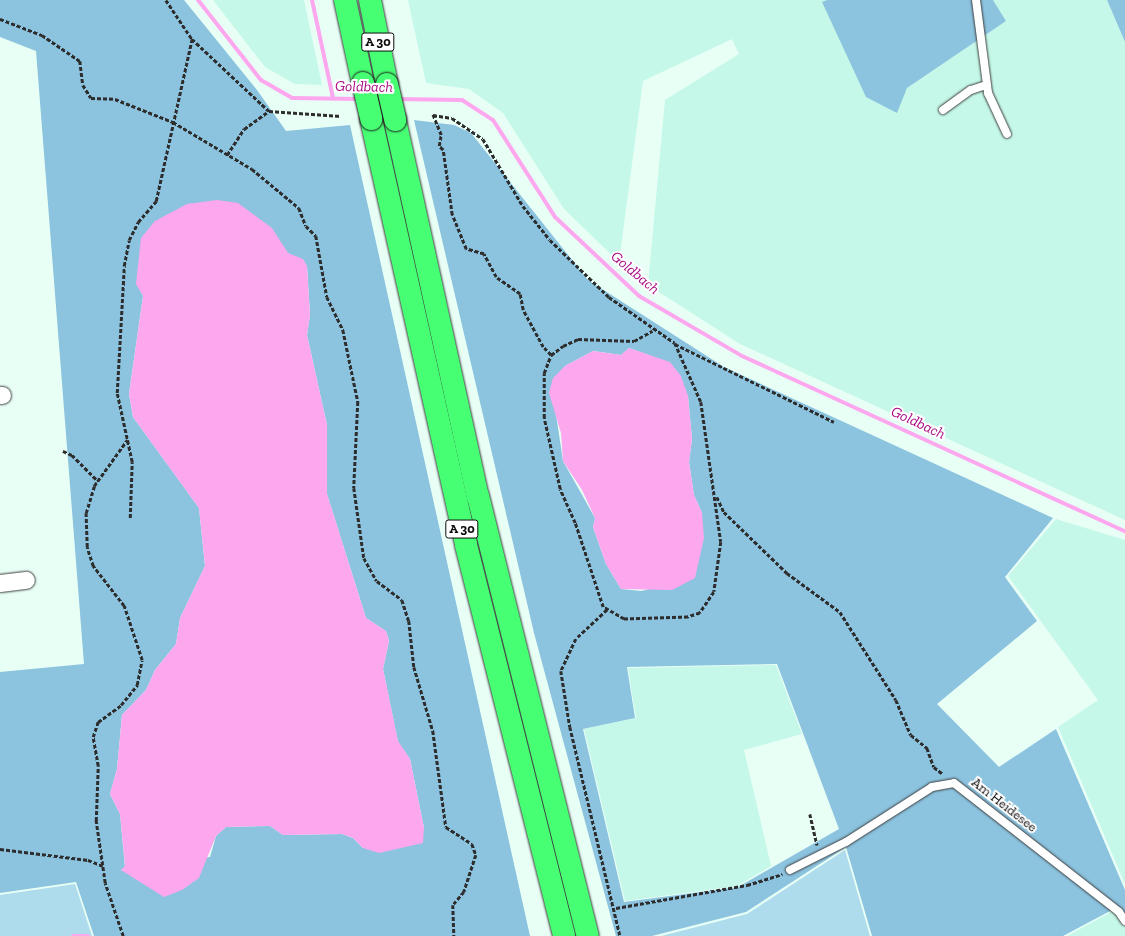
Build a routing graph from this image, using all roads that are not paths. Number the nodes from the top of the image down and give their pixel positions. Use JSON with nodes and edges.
{"nodes":[{"id":1,"x":345,"y":0,"type":"edge"},
{"id":2,"x":370,"y":0,"type":"edge"},
{"id":3,"x":976,"y":0,"type":"edge"},
{"id":4,"x":986,"y":85,"type":"junction"},
{"id":5,"x":943,"y":110,"type":"dead end"},
{"id":6,"x":1007,"y":134,"type":"dead end"},
{"id":7,"x":26,"y":580,"type":"dead end"},
{"id":8,"x":0,"y":582,"type":"edge"},
{"id":9,"x":790,"y":870,"type":"road end"},
{"id":10,"x":1125,"y":921,"type":"edge"},
{"id":11,"x":564,"y":936,"type":"edge"},
{"id":12,"x":588,"y":936,"type":"edge"}],
"edges":[{"from":1,"to":11,"type":"highway","number":"A 30","bridge":true},
{"from":2,"to":12,"type":"highway","number":"A 30","bridge":true},
{"from":3,"to":4,"type":"lane"},
{"from":4,"to":5,"type":"lane"},
{"from":4,"to":6,"type":"lane"},
{"from":7,"to":8,"type":"street"},
{"from":9,"to":10,"type":"lane","name":"Am Heidesee"}]}
